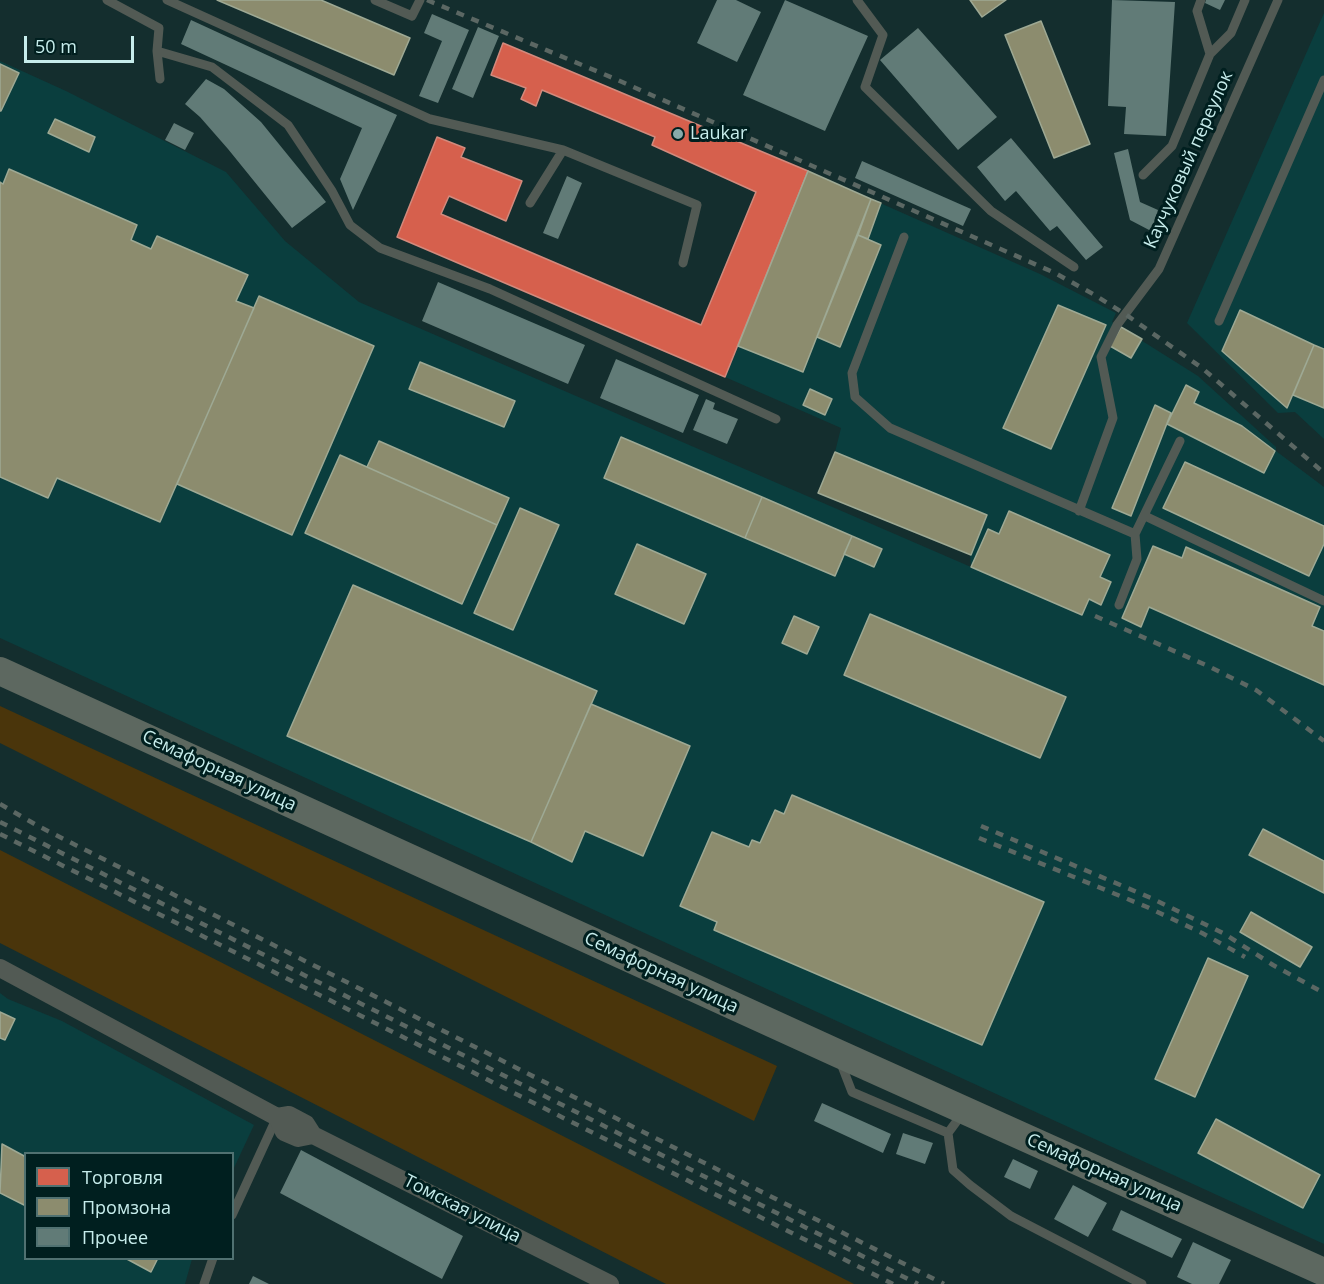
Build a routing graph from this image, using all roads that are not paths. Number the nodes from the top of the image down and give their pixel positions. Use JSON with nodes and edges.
{"nodes":[{"id":1,"x":107,"y":0,"type":"edge"},
{"id":2,"x":167,"y":0,"type":"edge"},
{"id":3,"x":375,"y":0,"type":"edge"},
{"id":4,"x":420,"y":0,"type":"edge"},
{"id":5,"x":857,"y":0,"type":"edge"},
{"id":6,"x":1201,"y":0,"type":"edge"},
{"id":7,"x":1245,"y":0,"type":"edge"},
{"id":8,"x":1278,"y":0,"type":"edge"},
{"id":9,"x":157,"y":51,"type":"junction"},
{"id":10,"x":1210,"y":54,"type":"junction"},
{"id":11,"x":160,"y":79,"type":"dead end"},
{"id":12,"x":1324,"y":80,"type":"edge"},
{"id":13,"x":563,"y":150,"type":"junction"},
{"id":14,"x":1143,"y":175,"type":"dead end"},
{"id":15,"x":530,"y":203,"type":"dead end"},
{"id":16,"x":904,"y":237,"type":"dead end"},
{"id":17,"x":683,"y":263,"type":"dead end"},
{"id":18,"x":1074,"y":267,"type":"dead end"},
{"id":19,"x":1219,"y":321,"type":"dead end"},
{"id":20,"x":776,"y":419,"type":"dead end"},
{"id":21,"x":1180,"y":441,"type":"dead end"},
{"id":22,"x":1079,"y":511,"type":"junction"},
{"id":23,"x":1145,"y":516,"type":"junction"},
{"id":24,"x":1135,"y":534,"type":"junction"},
{"id":25,"x":1324,"y":601,"type":"edge"},
{"id":26,"x":1119,"y":605,"type":"dead end"},
{"id":27,"x":0,"y":671,"type":"edge"},
{"id":28,"x":1,"y":970,"type":"edge"},
{"id":29,"x":837,"y":1053,"type":"junction"},
{"id":30,"x":964,"y":1110,"type":"junction"},
{"id":31,"x":277,"y":1117,"type":"junction"},
{"id":32,"x":948,"y":1133,"type":"junction"},
{"id":33,"x":234,"y":1211,"type":"edge"},
{"id":34,"x":212,"y":1260,"type":"edge"},
{"id":35,"x":1324,"y":1272,"type":"edge"},
{"id":36,"x":204,"y":1284,"type":"edge"},
{"id":37,"x":610,"y":1284,"type":"edge"},
{"id":38,"x":1142,"y":1284,"type":"edge"}],
"edges":[{"from":1,"to":9,"type":"lane"},
{"from":2,"to":13,"type":"lane"},
{"from":3,"to":4,"type":"lane"},
{"from":5,"to":18,"type":"lane"},
{"from":6,"to":10,"type":"lane"},
{"from":7,"to":10,"type":"lane"},
{"from":8,"to":22,"type":"lane","name":"Каучуковый переулок"},
{"from":9,"to":11,"type":"lane"},
{"from":9,"to":20,"type":"lane"},
{"from":10,"to":14,"type":"lane"},
{"from":12,"to":19,"type":"lane"},
{"from":13,"to":15,"type":"lane"},
{"from":13,"to":17,"type":"lane"},
{"from":16,"to":22,"type":"lane"},
{"from":21,"to":23,"type":"lane"},
{"from":22,"to":24,"type":"lane"},
{"from":23,"to":24,"type":"lane"},
{"from":23,"to":25,"type":"lane"},
{"from":24,"to":26,"type":"lane"},
{"from":27,"to":29,"type":"highway","name":"Семафорная улица"},
{"from":28,"to":31,"type":"street","name":"Томская улица"},
{"from":29,"to":30,"type":"highway","name":"Семафорная улица"},
{"from":29,"to":32,"type":"lane"},
{"from":30,"to":32,"type":"lane"},
{"from":30,"to":35,"type":"highway","name":"Семафорная улица"},
{"from":31,"to":33,"type":"lane"},
{"from":31,"to":37,"type":"street","name":"Томская улица"},
{"from":32,"to":38,"type":"lane"},
{"from":34,"to":36,"type":"lane"}]}
